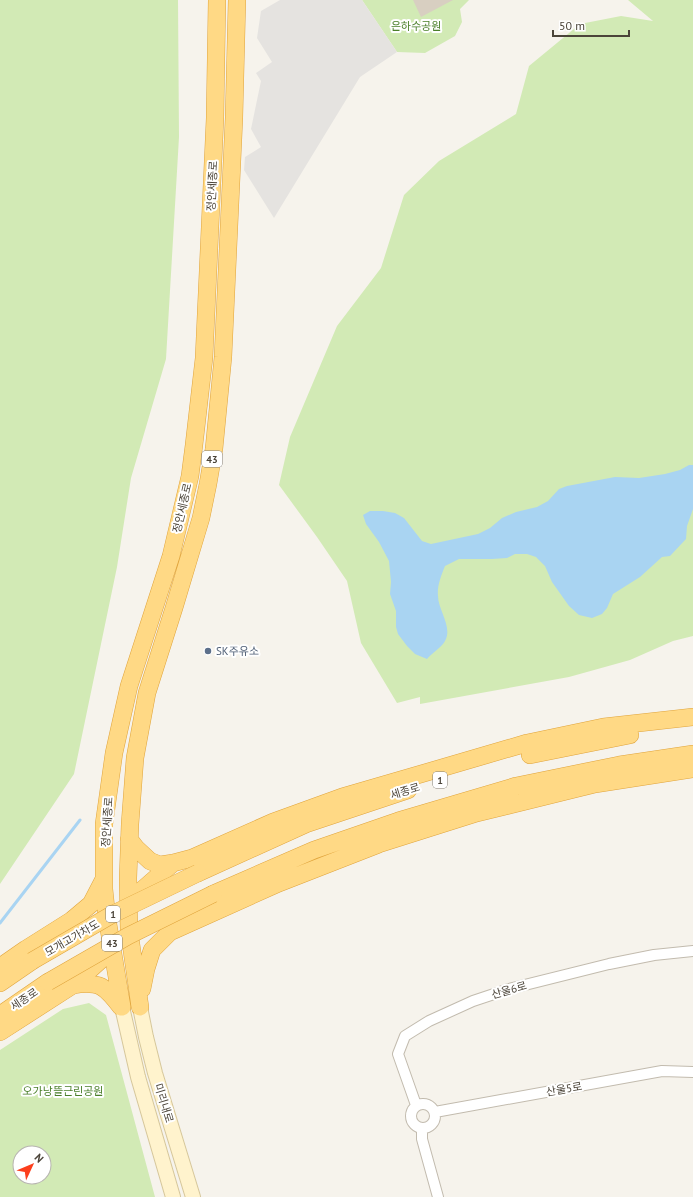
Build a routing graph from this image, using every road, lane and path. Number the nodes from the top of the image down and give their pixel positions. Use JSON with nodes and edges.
{"nodes":[{"id":1,"x":218,"y":0,"type":"edge"},
{"id":2,"x":237,"y":0,"type":"edge"},
{"id":3,"x":693,"y":717,"type":"edge"},
{"id":4,"x":693,"y":725,"type":"edge"},
{"id":5,"x":693,"y":754,"type":"edge"},
{"id":6,"x":693,"y":769,"type":"edge"},
{"id":7,"x":129,"y":839,"type":"junction"},
{"id":8,"x":173,"y":863,"type":"junction"},
{"id":9,"x":198,"y":873,"type":"joint"},
{"id":10,"x":104,"y":879,"type":"junction"},
{"id":11,"x":129,"y":908,"type":"junction"},
{"id":12,"x":72,"y":920,"type":"junction"},
{"id":13,"x":119,"y":925,"type":"junction"},
{"id":14,"x":170,"y":932,"type":"junction"},
{"id":15,"x":112,"y":942,"type":"junction"},
{"id":16,"x":693,"y":951,"type":"edge"},
{"id":17,"x":0,"y":967,"type":"edge"},
{"id":18,"x":0,"y":983,"type":"edge"},
{"id":19,"x":73,"y":984,"type":"junction"},
{"id":20,"x":122,"y":1007,"type":"junction"},
{"id":21,"x":140,"y":1007,"type":"junction"},
{"id":22,"x":0,"y":1015,"type":"edge"},
{"id":23,"x":0,"y":1032,"type":"edge"},
{"id":24,"x":693,"y":1072,"type":"edge"},
{"id":25,"x":416,"y":1105,"type":"junction"},
{"id":26,"x":435,"y":1112,"type":"junction"},
{"id":27,"x":422,"y":1128,"type":"junction"},
{"id":28,"x":173,"y":1197,"type":"edge"},
{"id":29,"x":193,"y":1197,"type":"edge"},
{"id":30,"x":438,"y":1197,"type":"edge"}],
"edges":[{"from":1,"to":10,"type":"highway","name":"정안세종로","number":"43"},
{"from":2,"to":7,"type":"highway","name":"정안세종로","number":"43"},
{"from":3,"to":8,"type":"highway"},
{"from":4,"to":9,"type":"highway","name":"세종로","number":"1"},
{"from":5,"to":22,"type":"highway","name":"세종로","number":"1","bridge":true},
{"from":6,"to":14,"type":"highway"},
{"from":7,"to":8,"type":"highway"},
{"from":7,"to":11,"type":"highway","name":"정안세종로","number":"43"},
{"from":8,"to":11,"type":"highway"},
{"from":9,"to":18,"type":"highway","name":"모개고가차도","number":"1","bridge":true},
{"from":10,"to":12,"type":"highway"},
{"from":10,"to":13,"type":"highway","name":"정안세종로","number":"43"},
{"from":11,"to":13,"type":"highway","name":"정안세종로","number":"43"},
{"from":12,"to":13,"type":"highway"},
{"from":12,"to":17,"type":"highway"},
{"from":13,"to":14,"type":"highway"},
{"from":13,"to":15,"type":"highway","name":"정안세종로","number":"43"},
{"from":13,"to":21,"type":"highway","name":"정안세종로","number":"43"},
{"from":14,"to":21,"type":"highway"},
{"from":15,"to":19,"type":"highway"},
{"from":15,"to":20,"type":"highway","name":"정안세종로","number":"43"},
{"from":16,"to":25,"type":"street","name":"산울6로"},
{"from":19,"to":20,"type":"highway"},
{"from":19,"to":23,"type":"highway"},
{"from":20,"to":28,"type":"main road","name":"미리내로"},
{"from":21,"to":29,"type":"main road","name":"미리내로"},
{"from":24,"to":26,"type":"street","name":"산울5로"},
{"from":25,"to":26,"type":"street"},
{"from":25,"to":27,"type":"street"},
{"from":26,"to":27,"type":"street"},
{"from":27,"to":30,"type":"street"}]}
